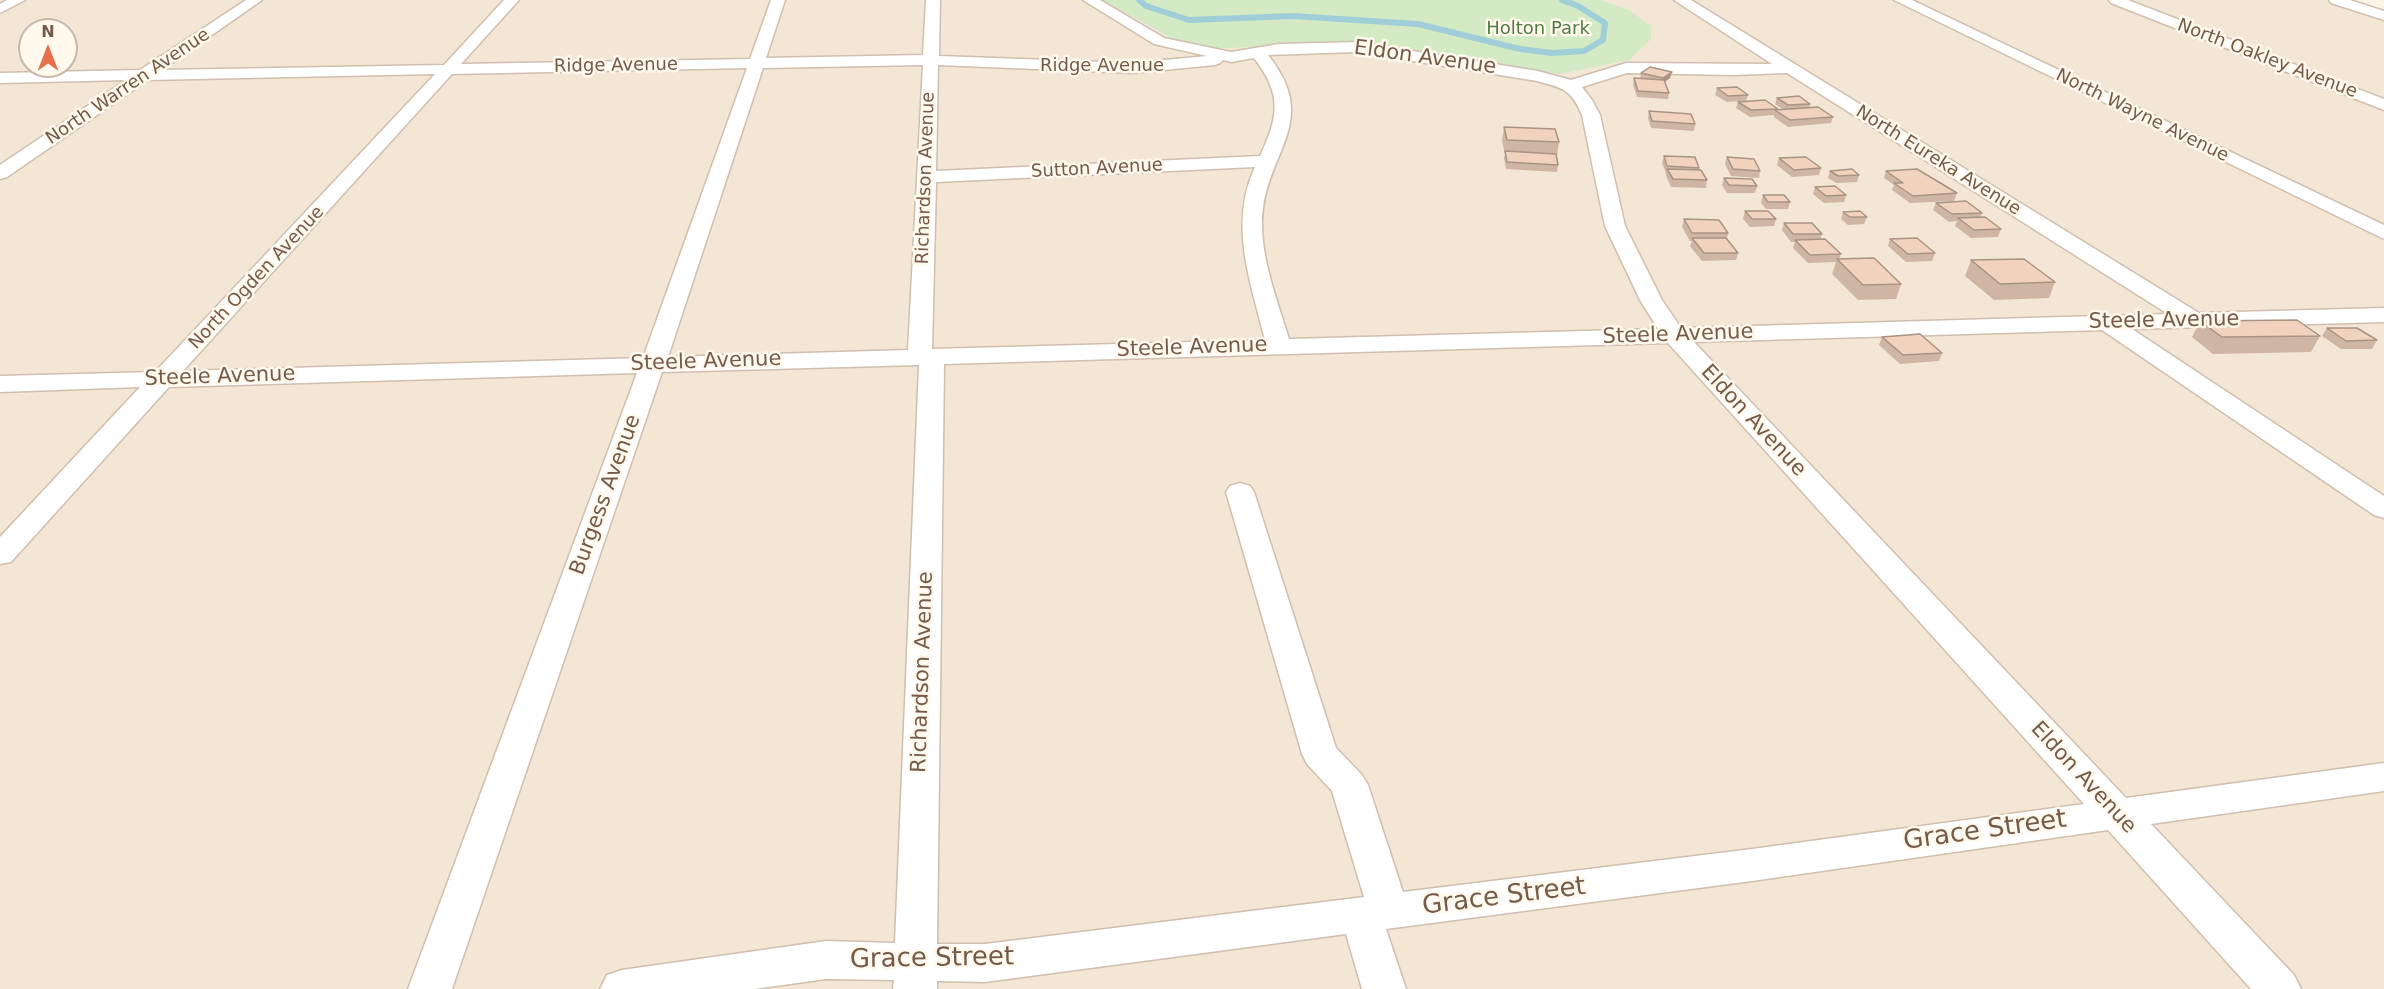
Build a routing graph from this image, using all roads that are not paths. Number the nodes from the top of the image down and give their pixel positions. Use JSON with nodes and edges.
{"nodes":[{"id":1,"x":18,"y":0,"type":"edge"},
{"id":2,"x":255,"y":0,"type":"edge"},
{"id":3,"x":512,"y":0,"type":"edge"},
{"id":4,"x":778,"y":0,"type":"edge"},
{"id":5,"x":933,"y":0,"type":"edge"},
{"id":6,"x":1090,"y":0,"type":"edge"},
{"id":7,"x":1681,"y":0,"type":"edge"},
{"id":8,"x":1900,"y":0,"type":"edge"},
{"id":9,"x":2116,"y":0,"type":"edge"},
{"id":10,"x":2336,"y":0,"type":"edge"},
{"id":11,"x":0,"y":9,"type":"edge"},
{"id":12,"x":2384,"y":16,"type":"edge"},
{"id":13,"x":1159,"y":41,"type":"junction"},
{"id":14,"x":1258,"y":53,"type":"junction"},
{"id":15,"x":1231,"y":57,"type":"junction"},
{"id":16,"x":930,"y":60,"type":"junction"},
{"id":17,"x":756,"y":64,"type":"junction"},
{"id":18,"x":1103,"y":68,"type":"junction"},
{"id":19,"x":1788,"y":68,"type":"junction"},
{"id":20,"x":448,"y":70,"type":"junction"},
{"id":21,"x":144,"y":75,"type":"junction"},
{"id":22,"x":0,"y":78,"type":"edge"},
{"id":23,"x":1570,"y":85,"type":"junction"},
{"id":24,"x":2384,"y":105,"type":"edge"},
{"id":25,"x":1268,"y":160,"type":"junction"},
{"id":26,"x":0,"y":173,"type":"edge"},
{"id":27,"x":926,"y":177,"type":"junction"},
{"id":28,"x":2384,"y":232,"type":"edge"},
{"id":29,"x":2384,"y":315,"type":"edge"},
{"id":30,"x":2195,"y":321,"type":"junction"},
{"id":31,"x":2107,"y":323,"type":"junction"},
{"id":32,"x":1674,"y":335,"type":"junction"},
{"id":33,"x":1279,"y":346,"type":"junction"},
{"id":34,"x":926,"y":356,"type":"junction"},
{"id":35,"x":652,"y":364,"type":"junction"},
{"id":36,"x":164,"y":379,"type":"junction"},
{"id":37,"x":0,"y":384,"type":"edge"},
{"id":38,"x":1240,"y":492,"type":"dead end"},
{"id":39,"x":2384,"y":510,"type":"edge"},
{"id":40,"x":0,"y":555,"type":"edge"},
{"id":41,"x":2384,"y":777,"type":"edge"},
{"id":42,"x":2115,"y":813,"type":"junction"},
{"id":43,"x":1375,"y":913,"type":"junction"},
{"id":44,"x":915,"y":974,"type":"edge"},
{"id":45,"x":430,"y":989,"type":"edge"},
{"id":46,"x":622,"y":989,"type":"edge"},
{"id":47,"x":1384,"y":989,"type":"edge"},
{"id":48,"x":2279,"y":989,"type":"edge"}],
"edges":[{"from":1,"to":11,"type":"street"},
{"from":2,"to":21,"type":"street","name":"North Warren Avenue"},
{"from":3,"to":20,"type":"street","name":"North Ogden Avenue"},
{"from":4,"to":17,"type":"street","name":"Burgess Avenue"},
{"from":5,"to":16,"type":"street","name":"Richardson Avenue"},
{"from":6,"to":13,"type":"street","name":"Eldon Avenue"},
{"from":7,"to":19,"type":"street","name":"North Eureka Avenue"},
{"from":8,"to":28,"type":"street","name":"North Wayne Avenue"},
{"from":9,"to":24,"type":"street","name":"North Oakley Avenue"},
{"from":10,"to":12,"type":"street"},
{"from":13,"to":15,"type":"street","name":"Eldon Avenue"},
{"from":13,"to":18,"type":"street"},
{"from":14,"to":15,"type":"street","name":"Eldon Avenue"},
{"from":14,"to":23,"type":"street","name":"Eldon Avenue"},
{"from":14,"to":25,"type":"street"},
{"from":15,"to":18,"type":"street","name":"Ridge Avenue"},
{"from":16,"to":17,"type":"street","name":"Ridge Avenue"},
{"from":16,"to":18,"type":"street","name":"Ridge Avenue"},
{"from":16,"to":27,"type":"street","name":"Richardson Avenue"},
{"from":17,"to":20,"type":"street","name":"Ridge Avenue"},
{"from":17,"to":35,"type":"street","name":"Burgess Avenue"},
{"from":19,"to":23,"type":"street"},
{"from":19,"to":30,"type":"street","name":"North Eureka Avenue"},
{"from":20,"to":21,"type":"street","name":"Ridge Avenue"},
{"from":20,"to":36,"type":"street","name":"North Ogden Avenue"},
{"from":21,"to":22,"type":"street","name":"Ridge Avenue"},
{"from":21,"to":26,"type":"street","name":"North Warren Avenue"},
{"from":23,"to":32,"type":"street","name":"Eldon Avenue"},
{"from":25,"to":27,"type":"street","name":"Sutton Avenue"},
{"from":25,"to":33,"type":"street"},
{"from":27,"to":34,"type":"street","name":"Richardson Avenue"},
{"from":29,"to":30,"type":"street","name":"Steele Avenue"},
{"from":30,"to":31,"type":"street","name":"Steele Avenue"},
{"from":31,"to":32,"type":"street","name":"Steele Avenue"},
{"from":31,"to":39,"type":"street"},
{"from":32,"to":33,"type":"street","name":"Steele Avenue"},
{"from":32,"to":42,"type":"street","name":"Eldon Avenue"},
{"from":33,"to":34,"type":"street","name":"Steele Avenue"},
{"from":34,"to":35,"type":"street","name":"Steele Avenue"},
{"from":34,"to":44,"type":"street","name":"Richardson Avenue"},
{"from":35,"to":36,"type":"street","name":"Steele Avenue"},
{"from":35,"to":45,"type":"street","name":"Burgess Avenue"},
{"from":36,"to":37,"type":"street","name":"Steele Avenue"},
{"from":36,"to":40,"type":"street","name":"North Ogden Avenue"},
{"from":38,"to":43,"type":"street"},
{"from":41,"to":42,"type":"street","name":"Grace Street"},
{"from":42,"to":43,"type":"street","name":"Grace Street"},
{"from":42,"to":48,"type":"street","name":"Eldon Avenue"},
{"from":43,"to":44,"type":"street","name":"Grace Street"},
{"from":43,"to":47,"type":"street"},
{"from":44,"to":46,"type":"street","name":"Grace Street"}]}
